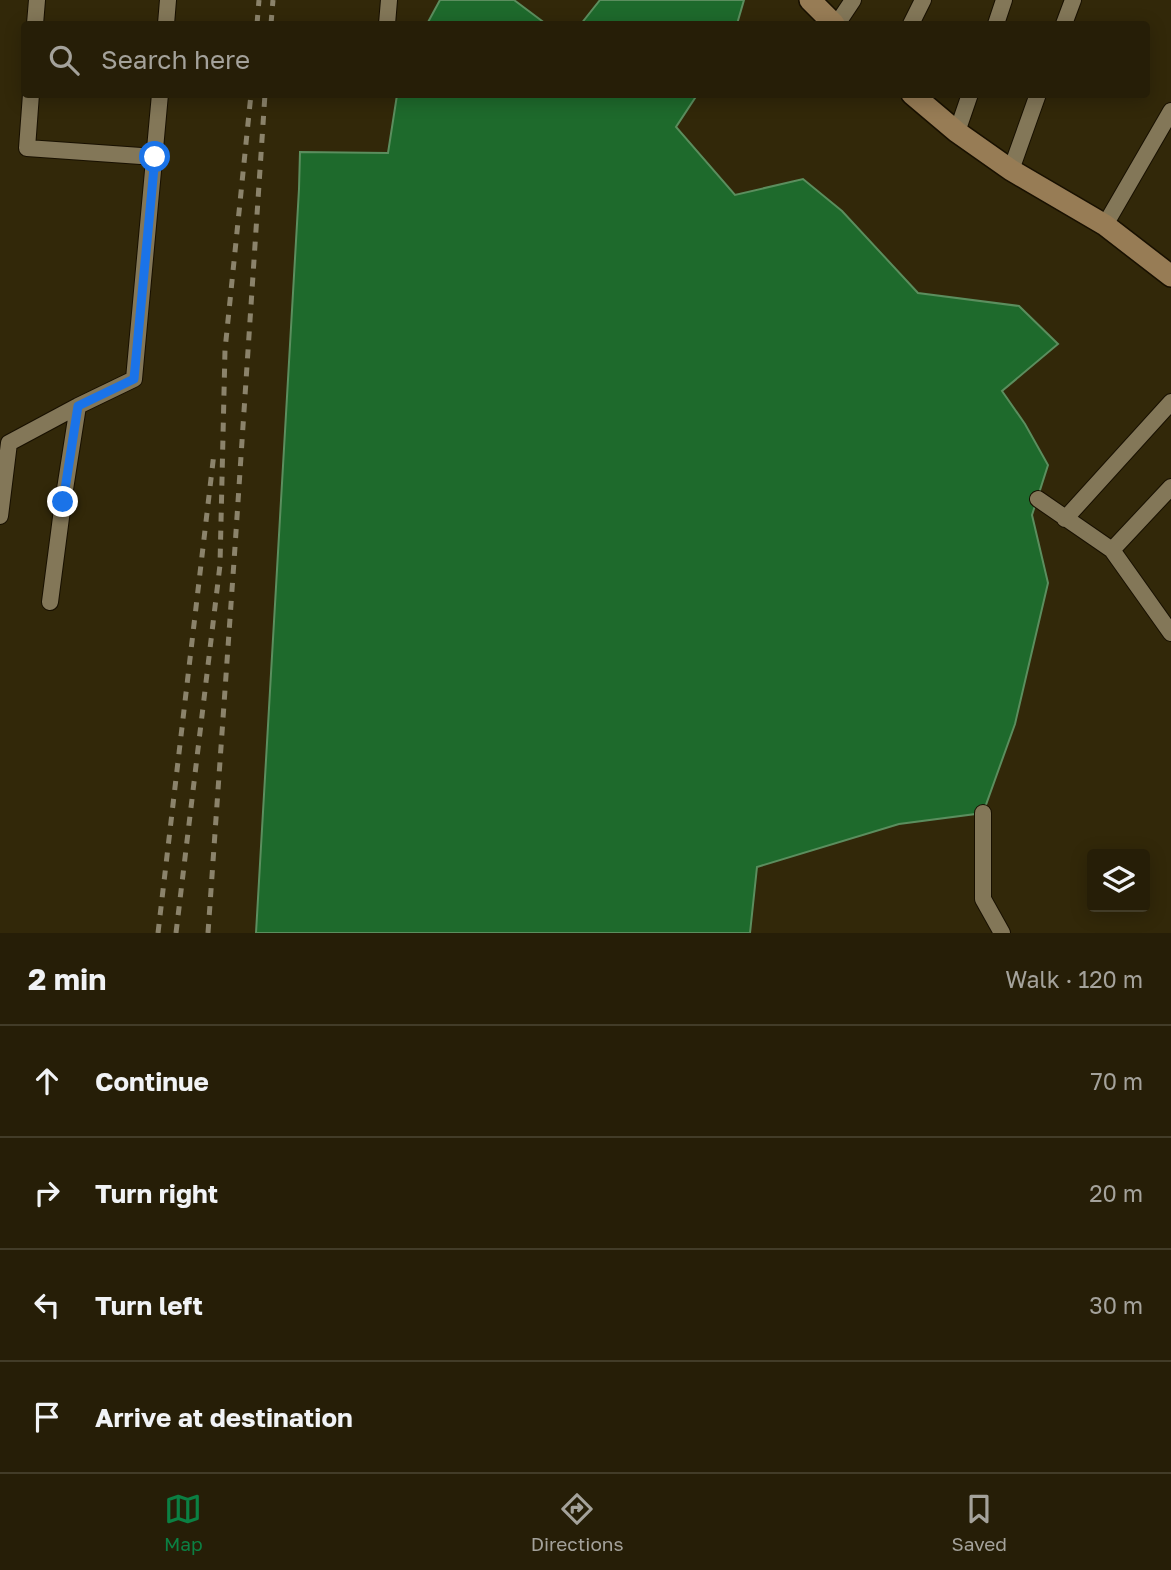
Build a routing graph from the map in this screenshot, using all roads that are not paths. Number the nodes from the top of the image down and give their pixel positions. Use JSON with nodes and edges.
{"nodes":[{"id":1,"x":37,"y":0,"type":"edge"},
{"id":2,"x":169,"y":0,"type":"edge"},
{"id":3,"x":389,"y":0,"type":"edge"},
{"id":4,"x":810,"y":0,"type":"edge"},
{"id":5,"x":853,"y":0,"type":"edge"},
{"id":6,"x":923,"y":0,"type":"edge"},
{"id":7,"x":1004,"y":0,"type":"edge"},
{"id":8,"x":1073,"y":0,"type":"edge"},
{"id":9,"x":35,"y":21,"type":"edge"},
{"id":10,"x":166,"y":21,"type":"edge"},
{"id":11,"x":387,"y":21,"type":"edge"},
{"id":12,"x":832,"y":21,"type":"edge"},
{"id":13,"x":837,"y":21,"type":"edge"},
{"id":14,"x":912,"y":21,"type":"edge"},
{"id":15,"x":997,"y":21,"type":"edge"},
{"id":16,"x":1065,"y":21,"type":"edge"},
{"id":17,"x":30,"y":98,"type":"edge"},
{"id":18,"x":160,"y":98,"type":"edge"},
{"id":19,"x":917,"y":98,"type":"edge"},
{"id":20,"x":969,"y":98,"type":"edge"},
{"id":21,"x":1037,"y":98,"type":"edge"},
{"id":22,"x":1171,"y":111,"type":"edge"},
{"id":23,"x":957,"y":131,"type":"junction"},
{"id":24,"x":155,"y":157,"type":"junction"},
{"id":25,"x":1011,"y":170,"type":"junction"},
{"id":26,"x":1105,"y":225,"type":"junction"},
{"id":27,"x":1171,"y":276,"type":"edge"},
{"id":28,"x":1171,"y":402,"type":"edge"},
{"id":29,"x":78,"y":406,"type":"junction"},
{"id":30,"x":1171,"y":487,"type":"edge"},
{"id":31,"x":1038,"y":499,"type":"dead end"},
{"id":32,"x":0,"y":516,"type":"edge"},
{"id":33,"x":1066,"y":519,"type":"junction"},
{"id":34,"x":1112,"y":550,"type":"junction"},
{"id":35,"x":50,"y":602,"type":"dead end"},
{"id":36,"x":1171,"y":633,"type":"edge"},
{"id":37,"x":983,"y":813,"type":"dead end"},
{"id":38,"x":1002,"y":933,"type":"edge"}],
"edges":[{"from":1,"to":9,"type":"street"},
{"from":2,"to":10,"type":"street"},
{"from":3,"to":11,"type":"street"},
{"from":4,"to":12,"type":"street"},
{"from":5,"to":13,"type":"street"},
{"from":6,"to":14,"type":"street"},
{"from":7,"to":15,"type":"street"},
{"from":8,"to":16,"type":"street"},
{"from":17,"to":24,"type":"street"},
{"from":18,"to":24,"type":"street"},
{"from":19,"to":23,"type":"street"},
{"from":20,"to":23,"type":"street"},
{"from":21,"to":25,"type":"street"},
{"from":22,"to":26,"type":"street"},
{"from":23,"to":25,"type":"street"},
{"from":24,"to":29,"type":"street"},
{"from":25,"to":26,"type":"street"},
{"from":26,"to":27,"type":"street"},
{"from":28,"to":33,"type":"street"},
{"from":29,"to":32,"type":"street"},
{"from":29,"to":35,"type":"street"},
{"from":30,"to":34,"type":"street"},
{"from":31,"to":33,"type":"street"},
{"from":33,"to":34,"type":"street"},
{"from":34,"to":36,"type":"street"},
{"from":37,"to":38,"type":"street"}]}
